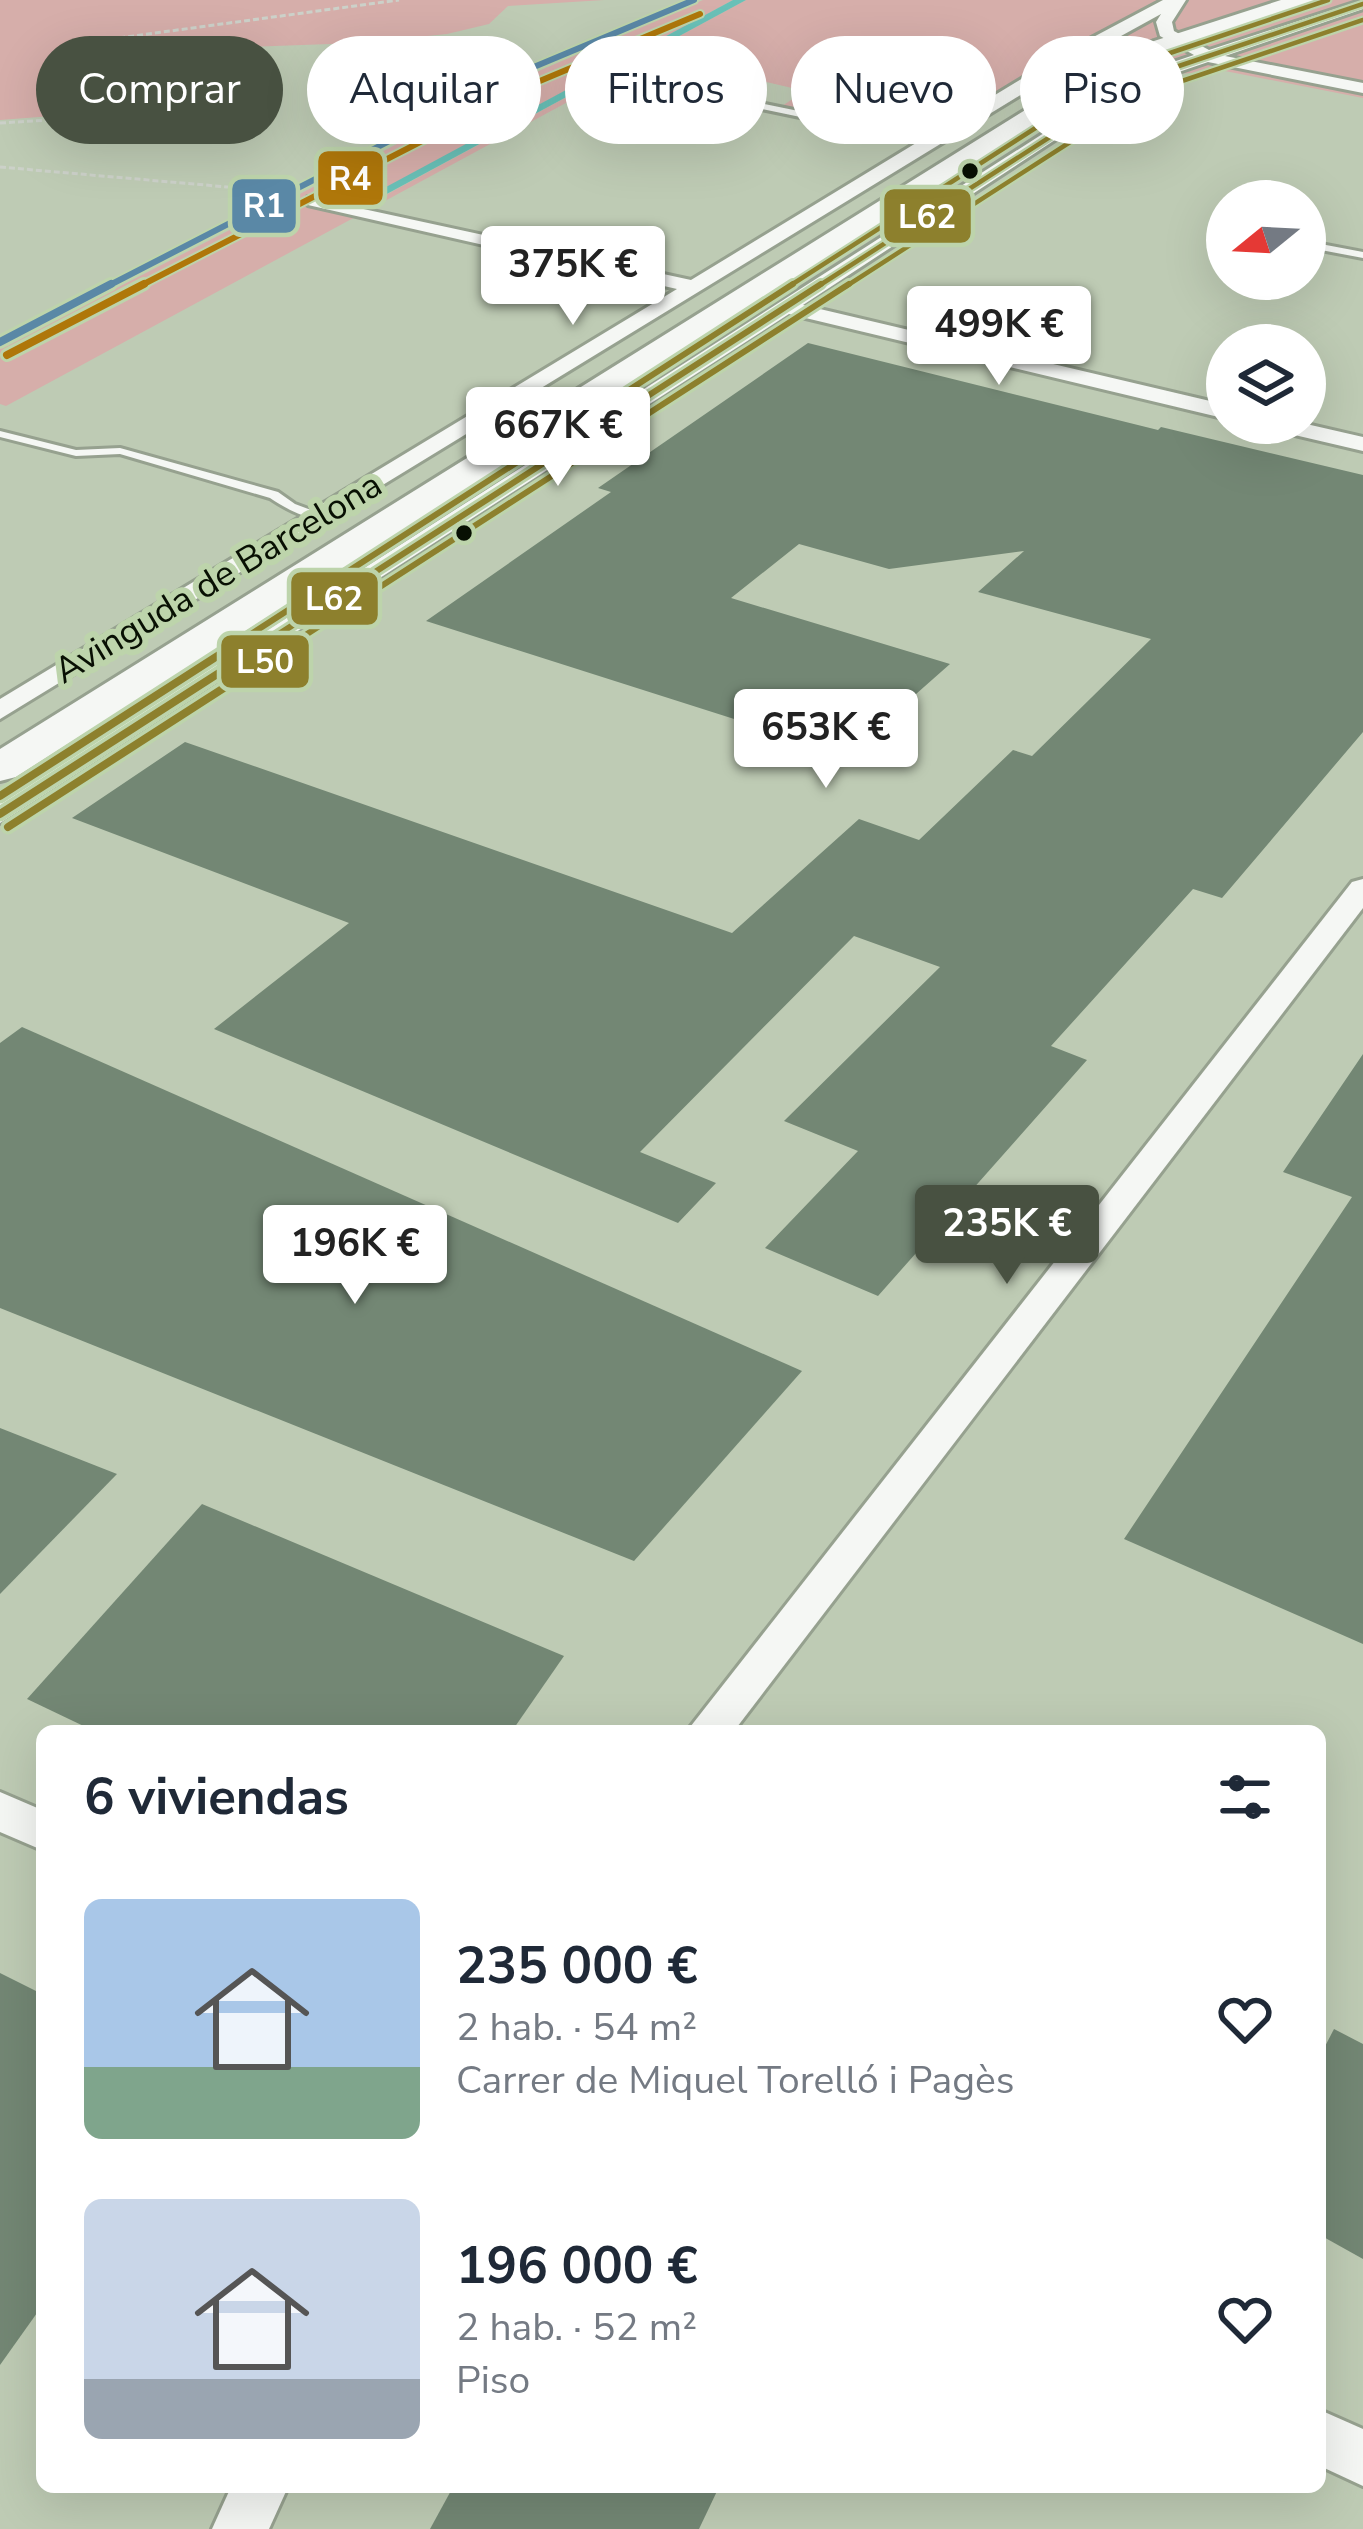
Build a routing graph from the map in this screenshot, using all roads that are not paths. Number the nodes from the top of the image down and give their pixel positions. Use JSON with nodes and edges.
{"nodes":[{"id":1,"x":1177,"y":0,"type":"edge"},
{"id":2,"x":1306,"y":0,"type":"edge"},
{"id":3,"x":1363,"y":4,"type":"edge"},
{"id":4,"x":1170,"y":36,"type":"edge"},
{"id":5,"x":1184,"y":39,"type":"edge"},
{"id":6,"x":1184,"y":44,"type":"edge"},
{"id":7,"x":1207,"y":56,"type":"junction"},
{"id":8,"x":1184,"y":64,"type":"edge"},
{"id":9,"x":1363,"y":88,"type":"edge"},
{"id":10,"x":996,"y":104,"type":"edge"},
{"id":11,"x":1020,"y":127,"type":"edge"},
{"id":12,"x":1020,"y":139,"type":"edge"},
{"id":13,"x":932,"y":144,"type":"edge"},
{"id":14,"x":1039,"y":144,"type":"edge"},
{"id":15,"x":971,"y":157,"type":"junction"},
{"id":16,"x":315,"y":201,"type":"dead end"},
{"id":17,"x":1326,"y":248,"type":"edge"},
{"id":18,"x":1363,"y":255,"type":"edge"},
{"id":19,"x":696,"y":287,"type":"junction"},
{"id":20,"x":785,"y":308,"type":"junction"},
{"id":21,"x":1206,"y":407,"type":"edge"},
{"id":22,"x":0,"y":434,"type":"edge"},
{"id":23,"x":1326,"y":435,"type":"edge"},
{"id":24,"x":1363,"y":444,"type":"edge"},
{"id":25,"x":321,"y":516,"type":"junction"},
{"id":26,"x":0,"y":711,"type":"edge"},
{"id":27,"x":0,"y":768,"type":"edge"},
{"id":28,"x":0,"y":814,"type":"edge"},
{"id":29,"x":1363,"y":888,"type":"edge"},
{"id":30,"x":714,"y":1725,"type":"edge"},
{"id":31,"x":0,"y":1811,"type":"edge"},
{"id":32,"x":36,"y":1828,"type":"edge"},
{"id":33,"x":1326,"y":2441,"type":"edge"},
{"id":34,"x":1363,"y":2458,"type":"edge"},
{"id":35,"x":257,"y":2493,"type":"edge"},
{"id":36,"x":240,"y":2529,"type":"edge"}],
"edges":[{"from":1,"to":4,"type":"street","name":"Avinguda de Barcelona"},
{"from":1,"to":10,"type":"street","name":"Avinguda de Barcelona"},
{"from":2,"to":5,"type":"main road","name":"Avinguda de Barcelona"},
{"from":3,"to":7,"type":"street","name":"Avinguda de Barcelona"},
{"from":6,"to":7,"type":"street"},
{"from":7,"to":8,"type":"street","name":"Avinguda de Barcelona"},
{"from":7,"to":9,"type":"street"},
{"from":11,"to":15,"type":"main road","name":"Avinguda de Barcelona"},
{"from":12,"to":15,"type":"street","name":"Avinguda de Barcelona"},
{"from":13,"to":19,"type":"street","name":"Avinguda de Barcelona"},
{"from":14,"to":20,"type":"street","name":"Avinguda de Barcelona"},
{"from":15,"to":27,"type":"main road","name":"Avinguda de Barcelona"},
{"from":16,"to":19,"type":"street"},
{"from":17,"to":18,"type":"lane"},
{"from":19,"to":25,"type":"street","name":"Avinguda de Barcelona"},
{"from":20,"to":21,"type":"street"},
{"from":20,"to":28,"type":"street","name":"Avinguda de Barcelona"},
{"from":22,"to":25,"type":"lane"},
{"from":23,"to":24,"type":"street"},
{"from":25,"to":26,"type":"street","name":"Avinguda de Barcelona"},
{"from":29,"to":30,"type":"street"},
{"from":31,"to":32,"type":"street"},
{"from":33,"to":34,"type":"street"},
{"from":35,"to":36,"type":"street"}]}
